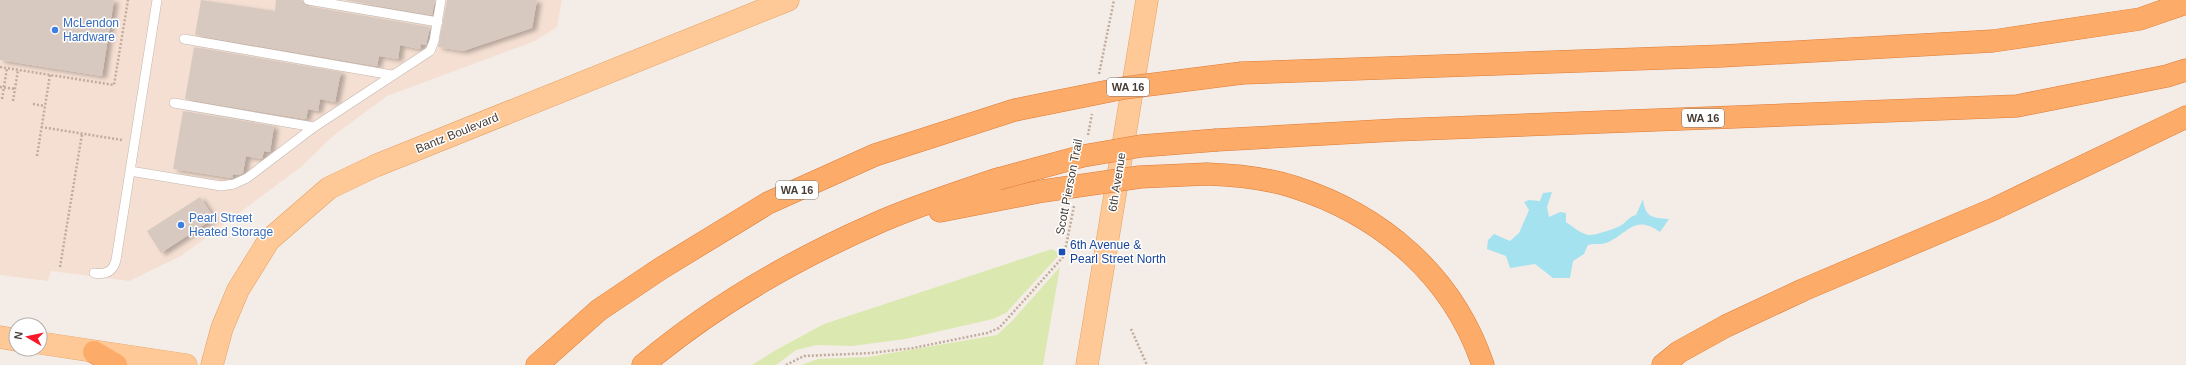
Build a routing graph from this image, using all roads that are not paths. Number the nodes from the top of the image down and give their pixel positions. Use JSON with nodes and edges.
{"nodes":[{"id":1,"x":157,"y":0,"type":"edge"},
{"id":2,"x":308,"y":0,"type":"edge"},
{"id":3,"x":441,"y":0,"type":"edge"},
{"id":4,"x":788,"y":0,"type":"edge"},
{"id":5,"x":1147,"y":0,"type":"edge"},
{"id":6,"x":2186,"y":3,"type":"edge"},
{"id":7,"x":438,"y":22,"type":"junction"},
{"id":8,"x":184,"y":40,"type":"dead end"},
{"id":9,"x":2186,"y":70,"type":"edge"},
{"id":10,"x":392,"y":76,"type":"junction"},
{"id":11,"x":174,"y":103,"type":"dead end"},
{"id":12,"x":2186,"y":117,"type":"edge"},
{"id":13,"x":314,"y":127,"type":"junction"},
{"id":14,"x":130,"y":171,"type":"junction"},
{"id":15,"x":876,"y":223,"type":"junction"},
{"id":16,"x":94,"y":273,"type":"dead end"},
{"id":17,"x":48,"y":344,"type":"edge"},
{"id":18,"x":94,"y":352,"type":"junction"},
{"id":19,"x":116,"y":365,"type":"edge"},
{"id":20,"x":186,"y":365,"type":"edge"},
{"id":21,"x":212,"y":365,"type":"edge"},
{"id":22,"x":537,"y":365,"type":"edge"},
{"id":23,"x":643,"y":365,"type":"edge"},
{"id":24,"x":1087,"y":365,"type":"edge"},
{"id":25,"x":1483,"y":365,"type":"edge"},
{"id":26,"x":1663,"y":365,"type":"edge"}],
"edges":[{"from":1,"to":14,"type":"lane"},
{"from":2,"to":7,"type":"lane"},
{"from":3,"to":7,"type":"lane"},
{"from":4,"to":21,"type":"main road","name":"Bantz Boulevard"},
{"from":5,"to":24,"type":"main road","name":"6th Avenue"},
{"from":6,"to":22,"type":"highway","number":"WA 16","bridge":true},
{"from":7,"to":10,"type":"lane"},
{"from":8,"to":10,"type":"lane"},
{"from":9,"to":15,"type":"highway","number":"WA 16","bridge":true},
{"from":10,"to":13,"type":"lane"},
{"from":11,"to":13,"type":"lane"},
{"from":12,"to":26,"type":"highway"},
{"from":13,"to":14,"type":"lane"},
{"from":14,"to":16,"type":"lane"},
{"from":15,"to":23,"type":"highway","number":"WA 16"},
{"from":15,"to":25,"type":"highway","bridge":true},
{"from":17,"to":18,"type":"main road"},
{"from":18,"to":19,"type":"highway"},
{"from":18,"to":20,"type":"main road"}]}
